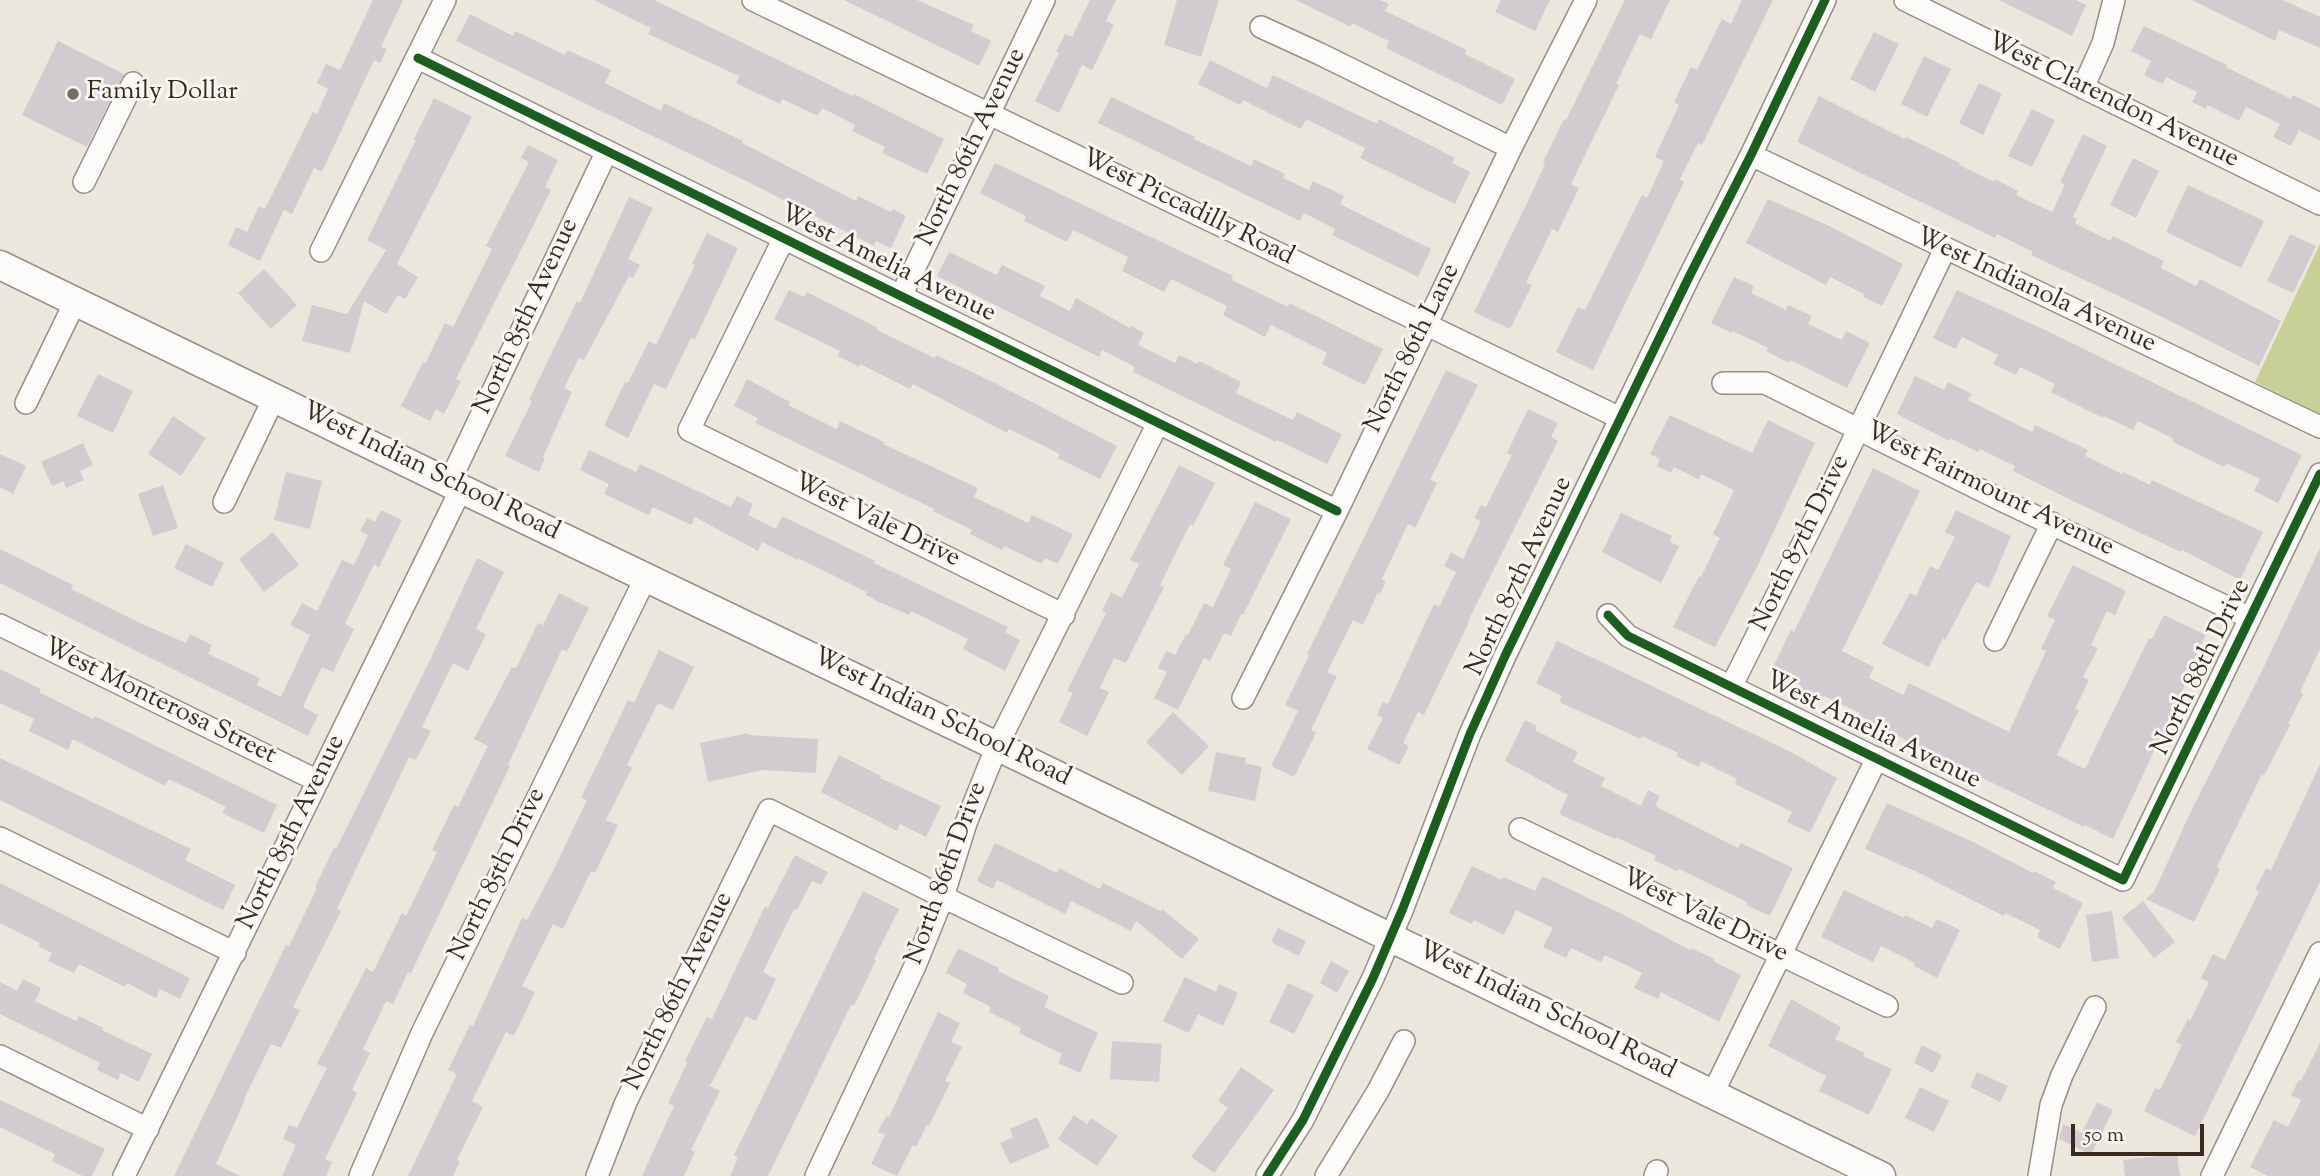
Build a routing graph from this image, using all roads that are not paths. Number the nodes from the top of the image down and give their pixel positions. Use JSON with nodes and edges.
{"nodes":[{"id":1,"x":445,"y":0,"type":"edge"},
{"id":2,"x":753,"y":0,"type":"edge"},
{"id":3,"x":1044,"y":0,"type":"edge"},
{"id":4,"x":1586,"y":0,"type":"edge"},
{"id":5,"x":1825,"y":0,"type":"edge"},
{"id":6,"x":1905,"y":0,"type":"edge"},
{"id":7,"x":2114,"y":0,"type":"edge"},
{"id":8,"x":1261,"y":27,"type":"dead end"},
{"id":9,"x":418,"y":58,"type":"junction"},
{"id":10,"x":133,"y":83,"type":"dead end"},
{"id":11,"x":2083,"y":88,"type":"junction"},
{"id":12,"x":989,"y":114,"type":"junction"},
{"id":13,"x":1511,"y":148,"type":"junction"},
{"id":14,"x":607,"y":151,"type":"junction"},
{"id":15,"x":1751,"y":155,"type":"junction"},
{"id":16,"x":84,"y":182,"type":"dead end"},
{"id":17,"x":2320,"y":204,"type":"edge"},
{"id":18,"x":784,"y":238,"type":"junction"},
{"id":19,"x":1945,"y":249,"type":"junction"},
{"id":20,"x":321,"y":251,"type":"dead end"},
{"id":21,"x":0,"y":265,"type":"edge"},
{"id":22,"x":901,"y":296,"type":"junction"},
{"id":23,"x":75,"y":302,"type":"junction"},
{"id":24,"x":1426,"y":324,"type":"junction"},
{"id":25,"x":1723,"y":383,"type":"dead end"},
{"id":26,"x":274,"y":398,"type":"junction"},
{"id":27,"x":26,"y":403,"type":"dead end"},
{"id":28,"x":1620,"y":418,"type":"junction"},
{"id":29,"x":1158,"y":423,"type":"junction"},
{"id":30,"x":2320,"y":427,"type":"edge"},
{"id":31,"x":1859,"y":428,"type":"junction"},
{"id":32,"x":2320,"y":474,"type":"edge"},
{"id":33,"x":455,"y":486,"type":"junction"},
{"id":34,"x":224,"y":502,"type":"dead end"},
{"id":35,"x":1337,"y":511,"type":"junction"},
{"id":36,"x":2052,"y":523,"type":"junction"},
{"id":37,"x":646,"y":577,"type":"junction"},
{"id":38,"x":1064,"y":615,"type":"junction"},
{"id":39,"x":1608,"y":615,"type":"dead end"},
{"id":40,"x":2250,"y":618,"type":"junction"},
{"id":41,"x":0,"y":625,"type":"edge"},
{"id":42,"x":1995,"y":640,"type":"dead end"},
{"id":43,"x":1731,"y":687,"type":"junction"},
{"id":44,"x":1243,"y":698,"type":"dead end"},
{"id":45,"x":997,"y":746,"type":"junction"},
{"id":46,"x":1877,"y":758,"type":"junction"},
{"id":47,"x":318,"y":781,"type":"junction"},
{"id":48,"x":1520,"y":829,"type":"dead end"},
{"id":49,"x":0,"y":838,"type":"edge"},
{"id":50,"x":2123,"y":880,"type":"joint"},
{"id":51,"x":943,"y":897,"type":"junction"},
{"id":52,"x":1391,"y":938,"type":"junction"},
{"id":53,"x":235,"y":953,"type":"junction"},
{"id":54,"x":2320,"y":953,"type":"edge"},
{"id":55,"x":1780,"y":954,"type":"junction"},
{"id":56,"x":1122,"y":983,"type":"dead end"},
{"id":57,"x":1887,"y":1006,"type":"dead end"},
{"id":58,"x":2095,"y":1007,"type":"dead end"},
{"id":59,"x":1404,"y":1041,"type":"dead end"},
{"id":60,"x":0,"y":1056,"type":"edge"},
{"id":61,"x":1713,"y":1093,"type":"junction"},
{"id":62,"x":148,"y":1129,"type":"junction"},
{"id":63,"x":823,"y":1173,"type":"edge"},
{"id":64,"x":124,"y":1176,"type":"edge"},
{"id":65,"x":360,"y":1176,"type":"edge"},
{"id":66,"x":597,"y":1176,"type":"edge"},
{"id":67,"x":1267,"y":1176,"type":"edge"},
{"id":68,"x":1326,"y":1176,"type":"edge"},
{"id":69,"x":1881,"y":1176,"type":"edge"},
{"id":70,"x":2039,"y":1176,"type":"edge"},
{"id":71,"x":2212,"y":1176,"type":"edge"}],
"edges":[{"from":1,"to":9,"type":"street"},
{"from":2,"to":12,"type":"street","name":"West Piccadilly Road"},
{"from":3,"to":12,"type":"street","name":"North 86th Avenue"},
{"from":4,"to":13,"type":"street","name":"North 86th Lane"},
{"from":5,"to":15,"type":"street","name":"North 87th Avenue"},
{"from":6,"to":11,"type":"street","name":"West Clarendon Avenue"},
{"from":7,"to":11,"type":"street"},
{"from":8,"to":13,"type":"street"},
{"from":9,"to":14,"type":"street","name":"West Amelia Avenue"},
{"from":9,"to":20,"type":"street"},
{"from":10,"to":16,"type":"street"},
{"from":11,"to":17,"type":"street","name":"West Clarendon Avenue"},
{"from":12,"to":22,"type":"street","name":"North 86th Avenue"},
{"from":12,"to":24,"type":"street","name":"West Piccadilly Road"},
{"from":13,"to":24,"type":"street","name":"North 86th Lane"},
{"from":14,"to":18,"type":"street","name":"West Amelia Avenue"},
{"from":14,"to":33,"type":"street","name":"North 85th Avenue"},
{"from":15,"to":19,"type":"street","name":"West Indianola Avenue"},
{"from":15,"to":28,"type":"street","name":"North 87th Avenue"},
{"from":18,"to":22,"type":"street","name":"West Amelia Avenue"},
{"from":18,"to":38,"type":"street","name":"West Vale Drive"},
{"from":19,"to":30,"type":"street","name":"West Indianola Avenue"},
{"from":19,"to":31,"type":"street","name":"North 87th Drive"},
{"from":21,"to":23,"type":"main road","name":"West Indian School Road"},
{"from":22,"to":29,"type":"street","name":"West Amelia Avenue"},
{"from":23,"to":26,"type":"main road","name":"West Indian School Road"},
{"from":23,"to":27,"type":"street"},
{"from":24,"to":28,"type":"street","name":"West Piccadilly Road"},
{"from":24,"to":35,"type":"street","name":"North 86th Lane"},
{"from":25,"to":31,"type":"street","name":"West Fairmount Avenue"},
{"from":26,"to":33,"type":"main road","name":"West Indian School Road"},
{"from":26,"to":34,"type":"street"},
{"from":28,"to":52,"type":"street","name":"North 87th Avenue"},
{"from":29,"to":35,"type":"street","name":"West Amelia Avenue"},
{"from":29,"to":38,"type":"street","name":"North 86th Drive"},
{"from":31,"to":36,"type":"street","name":"West Fairmount Avenue"},
{"from":31,"to":43,"type":"street","name":"North 87th Drive"},
{"from":32,"to":40,"type":"street","name":"North 88th Drive"},
{"from":33,"to":37,"type":"main road","name":"West Indian School Road"},
{"from":33,"to":47,"type":"street","name":"North 85th Avenue"},
{"from":35,"to":44,"type":"street","name":"North 86th Lane"},
{"from":36,"to":40,"type":"street","name":"West Fairmount Avenue"},
{"from":36,"to":42,"type":"street"},
{"from":37,"to":45,"type":"main road","name":"West Indian School Road"},
{"from":37,"to":65,"type":"street","name":"North 85th Drive"},
{"from":38,"to":45,"type":"street","name":"North 86th Drive"},
{"from":39,"to":43,"type":"street","name":"West Amelia Avenue"},
{"from":40,"to":50,"type":"street","name":"North 88th Drive"},
{"from":41,"to":47,"type":"street","name":"West Monterosa Street"},
{"from":43,"to":46,"type":"street","name":"West Amelia Avenue"},
{"from":45,"to":51,"type":"street","name":"North 86th Drive"},
{"from":45,"to":52,"type":"main road","name":"West Indian School Road"},
{"from":46,"to":50,"type":"street","name":"West Amelia Avenue"},
{"from":46,"to":55,"type":"street"},
{"from":47,"to":53,"type":"street","name":"North 85th Avenue"},
{"from":48,"to":55,"type":"street","name":"West Vale Drive"},
{"from":49,"to":53,"type":"street"},
{"from":51,"to":56,"type":"street"},
{"from":51,"to":63,"type":"street","name":"North 86th Drive"},
{"from":51,"to":66,"type":"street","name":"North 86th Avenue"},
{"from":52,"to":61,"type":"main road","name":"West Indian School Road"},
{"from":52,"to":67,"type":"street","name":"North 87th Avenue"},
{"from":53,"to":62,"type":"street","name":"North 85th Avenue"},
{"from":54,"to":71,"type":"street"},
{"from":55,"to":57,"type":"street","name":"West Vale Drive"},
{"from":55,"to":61,"type":"street"},
{"from":58,"to":70,"type":"street"},
{"from":59,"to":68,"type":"street"},
{"from":60,"to":62,"type":"street"},
{"from":61,"to":69,"type":"main road","name":"West Indian School Road"},
{"from":62,"to":64,"type":"street","name":"North 85th Avenue"}]}
